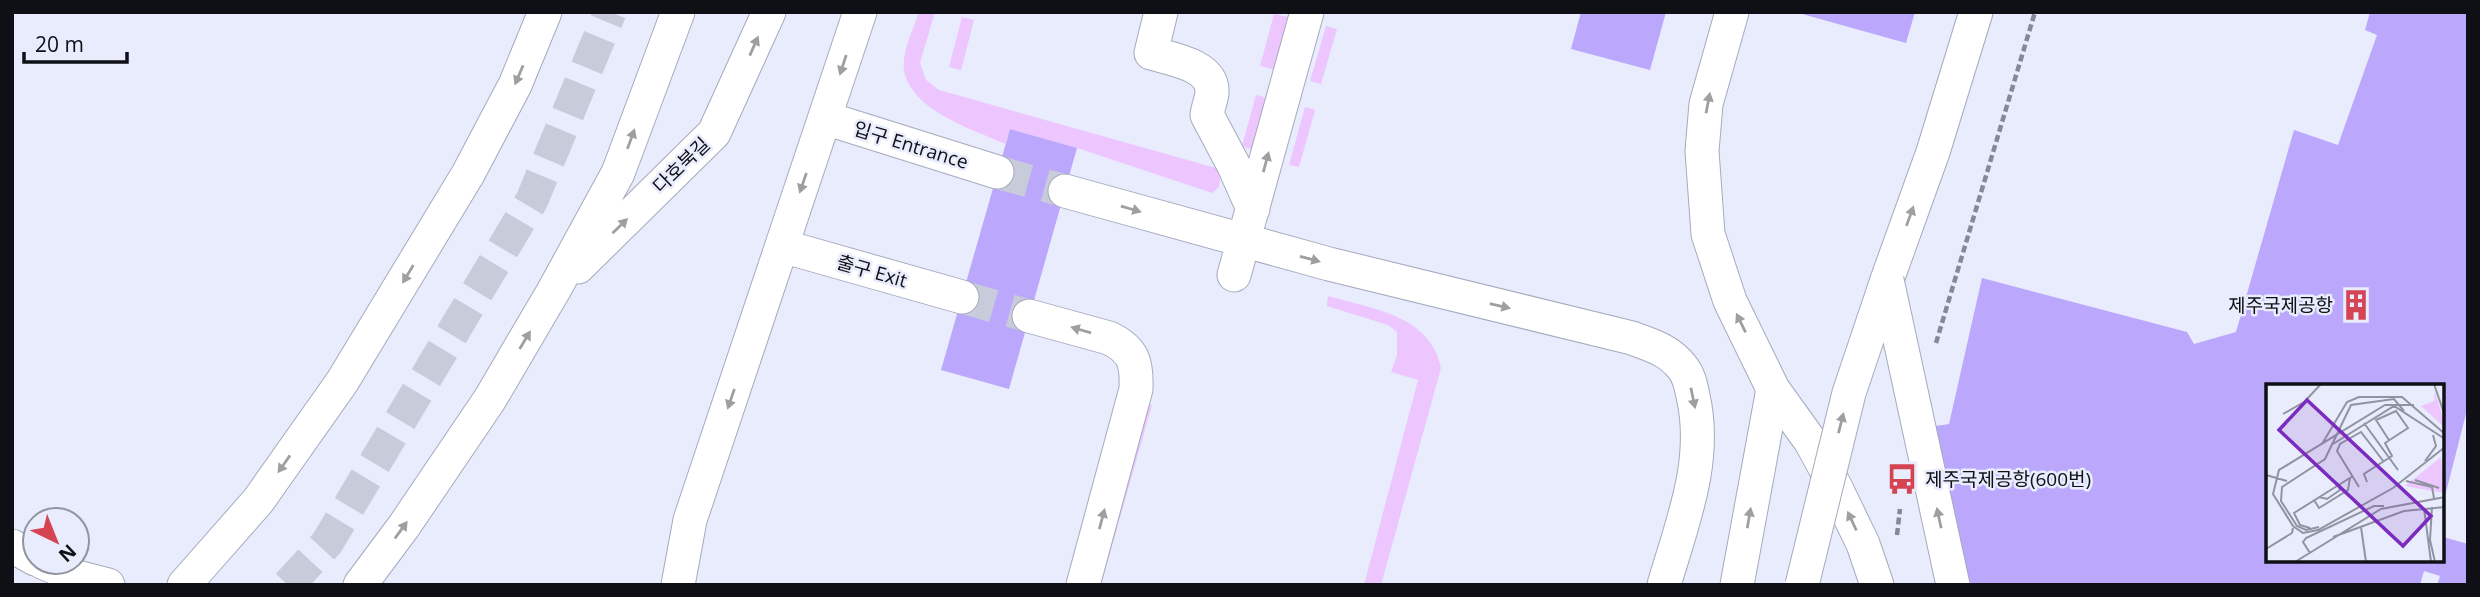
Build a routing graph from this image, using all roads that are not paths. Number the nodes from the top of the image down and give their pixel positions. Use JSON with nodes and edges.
{"nodes":[{"id":1,"x":545,"y":12,"type":"edge"},
{"id":2,"x":678,"y":12,"type":"edge"},
{"id":3,"x":769,"y":12,"type":"edge"},
{"id":4,"x":860,"y":12,"type":"edge"},
{"id":5,"x":1161,"y":12,"type":"edge"},
{"id":6,"x":1307,"y":12,"type":"edge"},
{"id":7,"x":1732,"y":12,"type":"edge"},
{"id":8,"x":1976,"y":12,"type":"edge"},
{"id":9,"x":825,"y":118,"type":"junction"},
{"id":10,"x":997,"y":172,"type":"tunnel mouth"},
{"id":11,"x":1065,"y":191,"type":"tunnel mouth"},
{"id":12,"x":1253,"y":209,"type":"junction"},
{"id":13,"x":1245,"y":241,"type":"junction"},
{"id":14,"x":782,"y":246,"type":"junction"},
{"id":15,"x":1234,"y":275,"type":"dead end"},
{"id":16,"x":1887,"y":280,"type":"junction"},
{"id":17,"x":554,"y":290,"type":"junction"},
{"id":18,"x":962,"y":297,"type":"tunnel mouth"},
{"id":19,"x":1030,"y":316,"type":"tunnel mouth"},
{"id":20,"x":1773,"y":389,"type":"junction"},
{"id":21,"x":75,"y":576,"type":"edge"},
{"id":22,"x":108,"y":585,"type":"edge"},
{"id":23,"x":184,"y":585,"type":"edge"},
{"id":24,"x":360,"y":585,"type":"edge"},
{"id":25,"x":678,"y":585,"type":"edge"},
{"id":26,"x":1083,"y":585,"type":"edge"},
{"id":27,"x":1664,"y":585,"type":"edge"},
{"id":28,"x":1737,"y":585,"type":"edge"},
{"id":29,"x":1802,"y":585,"type":"edge"},
{"id":30,"x":1877,"y":585,"type":"edge"},
{"id":31,"x":1953,"y":585,"type":"edge"}],
"edges":[{"from":1,"to":23,"type":"street","one_way":true},
{"from":17,"to":2,"type":"street","one_way":true},
{"from":17,"to":3,"type":"street","name":"다호북길","one_way":true},
{"from":4,"to":9,"type":"street","one_way":true},
{"from":5,"to":12,"type":"street"},
{"from":12,"to":6,"type":"street","one_way":true},
{"from":20,"to":7,"type":"street","one_way":true},
{"from":16,"to":8,"type":"street","one_way":true},
{"from":9,"to":10,"type":"street","name":"입구 Entrance"},
{"from":9,"to":14,"type":"street","one_way":true},
{"from":11,"to":13,"type":"street","one_way":true},
{"from":12,"to":13,"type":"street"},
{"from":13,"to":15,"type":"street"},
{"from":13,"to":27,"type":"street","one_way":true},
{"from":14,"to":18,"type":"street","name":"출구 Exit"},
{"from":14,"to":25,"type":"street","one_way":true},
{"from":29,"to":16,"type":"street","one_way":true,"bridge":true},
{"from":31,"to":16,"type":"street","one_way":true,"bridge":true},
{"from":24,"to":17,"type":"street","one_way":true},
{"from":26,"to":19,"type":"street","one_way":true},
{"from":28,"to":20,"type":"street","one_way":true},
{"from":30,"to":20,"type":"street","one_way":true},
{"from":21,"to":22,"type":"street"}]}
